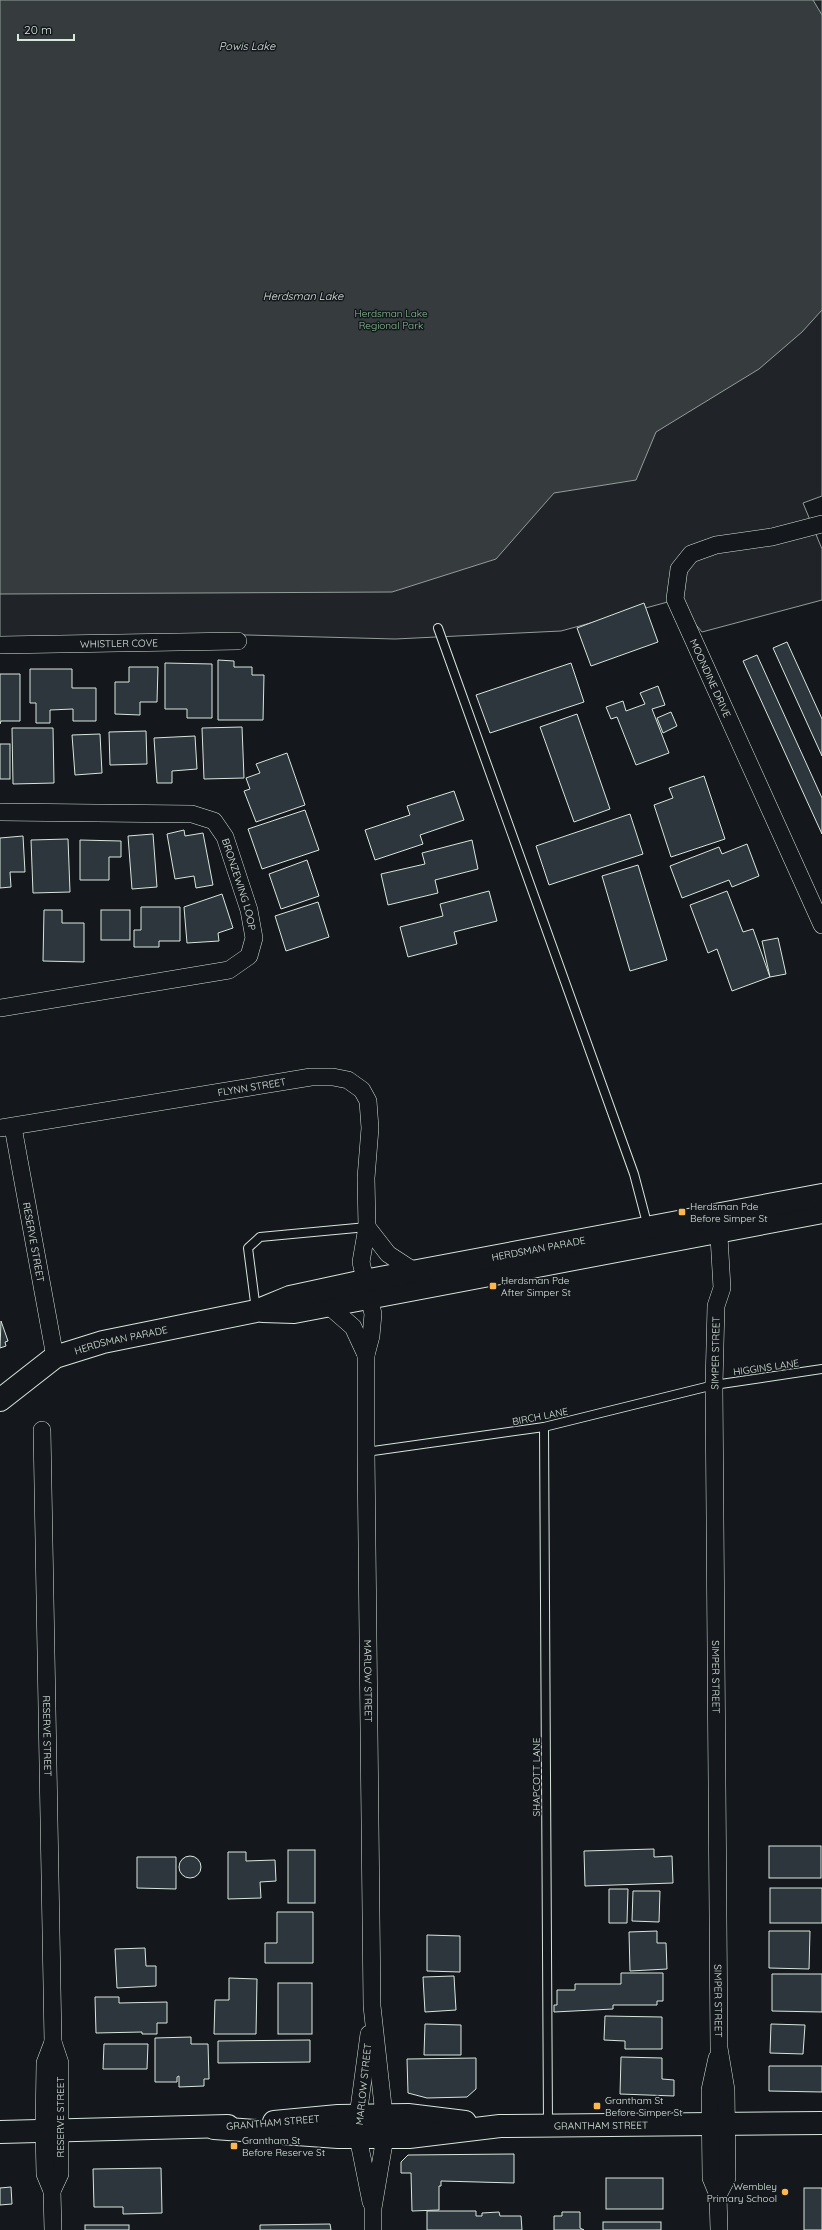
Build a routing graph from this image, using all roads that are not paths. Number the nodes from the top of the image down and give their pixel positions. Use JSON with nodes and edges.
{"nodes":[{"id":1,"x":822,"y":524,"type":"edge"},
{"id":2,"x":438,"y":628,"type":"dead end"},
{"id":3,"x":238,"y":641,"type":"dead end"},
{"id":4,"x":0,"y":645,"type":"edge"},
{"id":5,"x":0,"y":812,"type":"edge"},
{"id":6,"x":822,"y":925,"type":"edge"},
{"id":7,"x":0,"y":1008,"type":"edge"},
{"id":8,"x":6,"y":1128,"type":"edge"},
{"id":9,"x":822,"y":1195,"type":"edge"},
{"id":10,"x":822,"y":1212,"type":"edge"},
{"id":11,"x":712,"y":1224,"type":"junction"},
{"id":12,"x":367,"y":1228,"type":"junction"},
{"id":13,"x":649,"y":1228,"type":"junction"},
{"id":14,"x":414,"y":1272,"type":"junction"},
{"id":15,"x":366,"y":1290,"type":"junction"},
{"id":16,"x":329,"y":1306,"type":"junction"},
{"id":17,"x":256,"y":1311,"type":"junction"},
{"id":18,"x":366,"y":1355,"type":"junction"},
{"id":19,"x":55,"y":1357,"type":"junction"},
{"id":20,"x":822,"y":1369,"type":"edge"},
{"id":21,"x":714,"y":1385,"type":"junction"},
{"id":22,"x":0,"y":1400,"type":"edge"},
{"id":23,"x":544,"y":1427,"type":"junction"},
{"id":24,"x":42,"y":1430,"type":"dead end"},
{"id":25,"x":366,"y":1452,"type":"junction"},
{"id":26,"x":372,"y":2006,"type":"junction"},
{"id":27,"x":384,"y":2115,"type":"junction"},
{"id":28,"x":358,"y":2116,"type":"junction"},
{"id":29,"x":822,"y":2123,"type":"edge"},
{"id":30,"x":718,"y":2124,"type":"junction"},
{"id":31,"x":500,"y":2126,"type":"junction"},
{"id":32,"x":548,"y":2126,"type":"junction"},
{"id":33,"x":214,"y":2128,"type":"junction"},
{"id":34,"x":52,"y":2130,"type":"junction"},
{"id":35,"x":0,"y":2132,"type":"edge"},
{"id":36,"x":358,"y":2137,"type":"junction"},
{"id":37,"x":385,"y":2137,"type":"junction"},
{"id":38,"x":373,"y":2208,"type":"junction"},
{"id":39,"x":53,"y":2230,"type":"edge"},
{"id":40,"x":373,"y":2230,"type":"edge"},
{"id":41,"x":719,"y":2230,"type":"edge"}],
"edges":[{"from":1,"to":6,"type":"street","name":"MOONDINE DRIVE"},
{"from":2,"to":13,"type":"lane"},
{"from":3,"to":4,"type":"street","name":"WHISTLER COVE"},
{"from":5,"to":7,"type":"street","name":"BRONZEWING LOOP"},
{"from":8,"to":12,"type":"street","name":"FLYNN STREET"},
{"from":8,"to":19,"type":"street","name":"RESERVE STREET"},
{"from":9,"to":11,"type":"main road","name":"HERDSMAN PARADE"},
{"from":10,"to":11,"type":"main road","name":"HERDSMAN PARADE"},
{"from":11,"to":13,"type":"main road","name":"HERDSMAN PARADE"},
{"from":11,"to":15,"type":"main road","name":"HERDSMAN PARADE"},
{"from":11,"to":21,"type":"street","name":"SIMPER STREET"},
{"from":12,"to":14,"type":"street"},
{"from":12,"to":15,"type":"street","name":"FLYNN STREET"},
{"from":12,"to":17,"type":"lane"},
{"from":13,"to":14,"type":"main road","name":"HERDSMAN PARADE"},
{"from":14,"to":15,"type":"main road","name":"HERDSMAN PARADE"},
{"from":15,"to":16,"type":"main road","name":"HERDSMAN PARADE"},
{"from":15,"to":17,"type":"main road","name":"HERDSMAN PARADE"},
{"from":15,"to":18,"type":"street","name":"MARLOW STREET"},
{"from":16,"to":17,"type":"main road","name":"HERDSMAN PARADE"},
{"from":16,"to":18,"type":"street","name":"MARLOW STREET"},
{"from":17,"to":19,"type":"main road","name":"HERDSMAN PARADE"},
{"from":18,"to":25,"type":"street","name":"MARLOW STREET"},
{"from":19,"to":22,"type":"main road","name":"HERDSMAN PARADE"},
{"from":20,"to":21,"type":"lane","name":"HIGGINS LANE"},
{"from":21,"to":23,"type":"lane","name":"BIRCH LANE"},
{"from":21,"to":30,"type":"street","name":"SIMPER STREET"},
{"from":23,"to":25,"type":"lane","name":"BIRCH LANE"},
{"from":23,"to":32,"type":"lane","name":"SHAPCOTT LANE"},
{"from":24,"to":34,"type":"street","name":"RESERVE STREET"},
{"from":25,"to":26,"type":"street","name":"MARLOW STREET"},
{"from":26,"to":27,"type":"street","name":"MARLOW STREET"},
{"from":26,"to":28,"type":"street","name":"MARLOW STREET"},
{"from":27,"to":28,"type":"main road","name":"GRANTHAM STREET"},
{"from":27,"to":31,"type":"main road","name":"GRANTHAM STREET"},
{"from":27,"to":37,"type":"street","name":"MARLOW STREET"},
{"from":28,"to":33,"type":"main road","name":"GRANTHAM STREET"},
{"from":28,"to":36,"type":"street","name":"MARLOW STREET"},
{"from":29,"to":30,"type":"main road","name":"GRANTHAM STREET"},
{"from":30,"to":32,"type":"main road","name":"GRANTHAM STREET"},
{"from":30,"to":41,"type":"street","name":"SIMPER STREET"},
{"from":31,"to":32,"type":"main road","name":"GRANTHAM STREET"},
{"from":31,"to":37,"type":"main road","name":"GRANTHAM STREET"},
{"from":33,"to":34,"type":"main road","name":"GRANTHAM STREET"},
{"from":33,"to":36,"type":"main road","name":"GRANTHAM STREET"},
{"from":34,"to":35,"type":"main road","name":"GRANTHAM STREET"},
{"from":34,"to":39,"type":"street","name":"RESERVE STREET"},
{"from":36,"to":37,"type":"main road","name":"GRANTHAM STREET"},
{"from":36,"to":38,"type":"street","name":"MARLOW STREET"},
{"from":37,"to":38,"type":"street","name":"MARLOW STREET"},
{"from":38,"to":40,"type":"street","name":"MARLOW STREET"}]}
